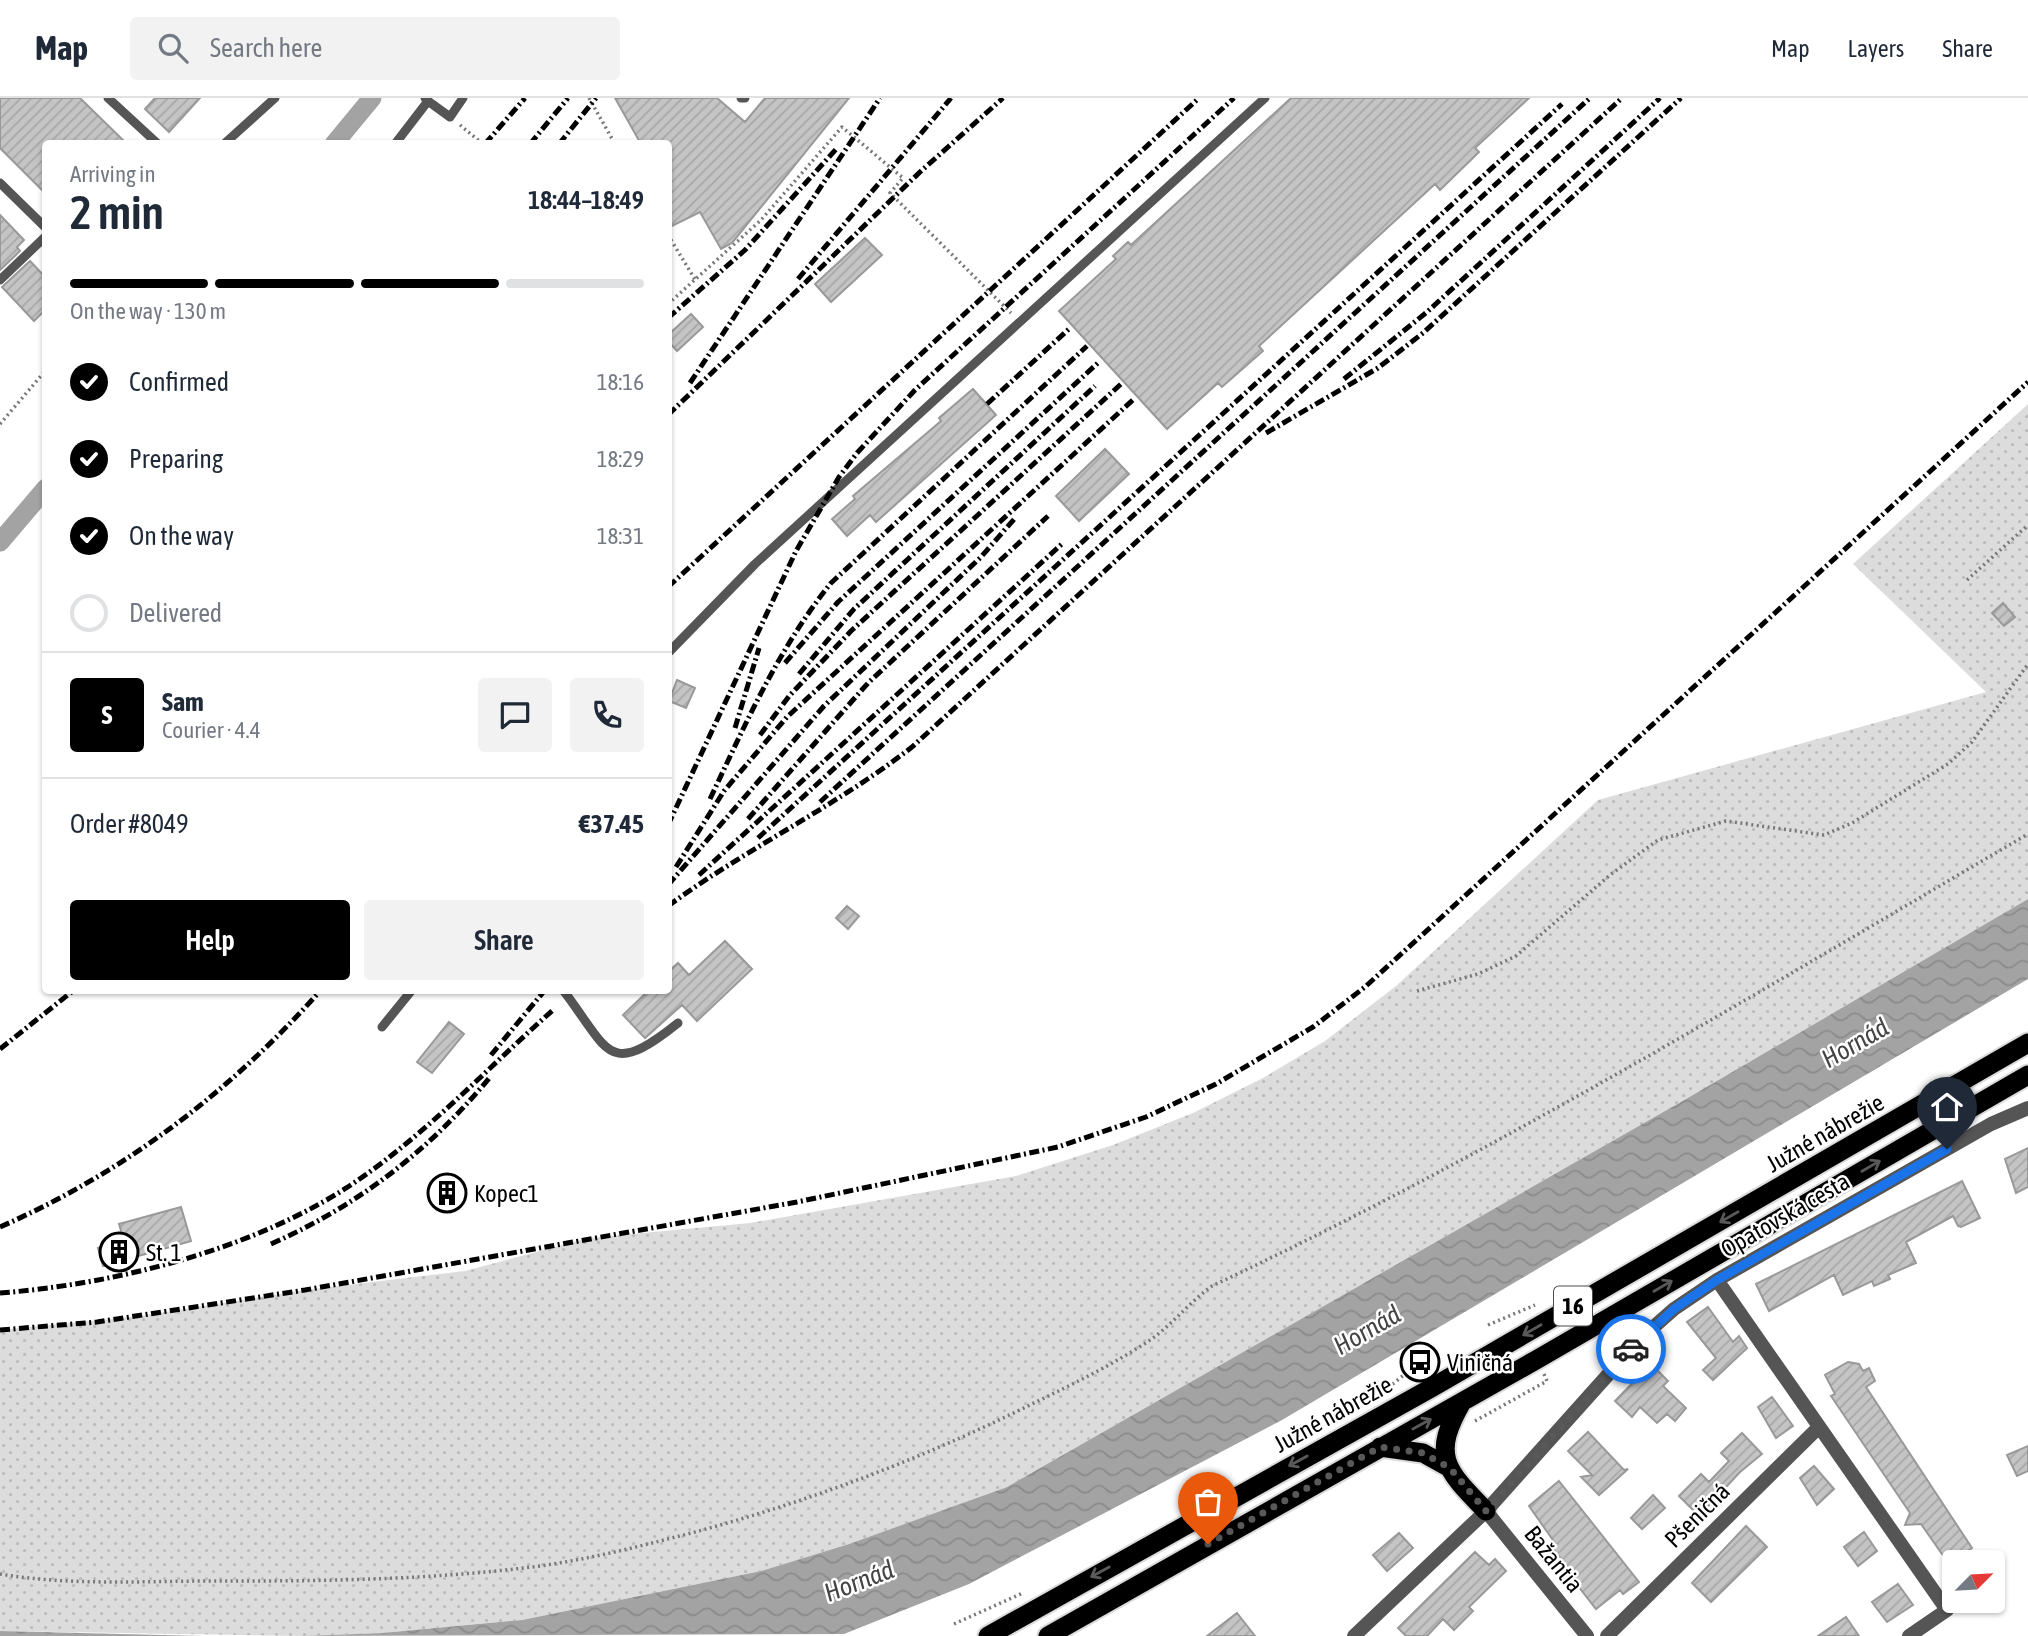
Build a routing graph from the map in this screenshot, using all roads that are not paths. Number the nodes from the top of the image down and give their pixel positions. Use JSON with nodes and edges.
{"nodes":[{"id":1,"x":108,"y":98,"type":"edge"},
{"id":2,"x":275,"y":98,"type":"edge"},
{"id":3,"x":463,"y":98,"type":"edge"},
{"id":4,"x":1265,"y":98,"type":"edge"},
{"id":5,"x":426,"y":99,"type":"edge"},
{"id":6,"x":154,"y":140,"type":"edge"},
{"id":7,"x":229,"y":140,"type":"edge"},
{"id":8,"x":398,"y":140,"type":"edge"},
{"id":9,"x":0,"y":183,"type":"edge"},
{"id":10,"x":42,"y":224,"type":"edge"},
{"id":11,"x":42,"y":240,"type":"edge"},
{"id":12,"x":0,"y":281,"type":"edge"},
{"id":13,"x":672,"y":649,"type":"edge"},
{"id":14,"x":409,"y":994,"type":"edge"},
{"id":15,"x":566,"y":994,"type":"edge"},
{"id":16,"x":678,"y":1023,"type":"dead end"},
{"id":17,"x":382,"y":1027,"type":"dead end"},
{"id":18,"x":2028,"y":1043,"type":"edge"},
{"id":19,"x":2028,"y":1075,"type":"edge"},
{"id":20,"x":2028,"y":1108,"type":"edge"},
{"id":21,"x":1717,"y":1280,"type":"junction"},
{"id":22,"x":1463,"y":1401,"type":"junction"},
{"id":23,"x":1819,"y":1427,"type":"junction"},
{"id":24,"x":1380,"y":1447,"type":"junction"},
{"id":25,"x":1450,"y":1468,"type":"junction"},
{"id":26,"x":1486,"y":1511,"type":"junction"},
{"id":27,"x":988,"y":1636,"type":"edge"},
{"id":28,"x":1048,"y":1636,"type":"edge"},
{"id":29,"x":1354,"y":1636,"type":"edge"},
{"id":30,"x":1587,"y":1636,"type":"edge"},
{"id":31,"x":1607,"y":1636,"type":"edge"},
{"id":32,"x":1909,"y":1636,"type":"edge"}],
"edges":[{"from":1,"to":6,"type":"lane"},
{"from":2,"to":7,"type":"lane"},
{"from":3,"to":5,"type":"lane"},
{"from":4,"to":13,"type":"lane"},
{"from":5,"to":8,"type":"lane"},
{"from":9,"to":10,"type":"lane"},
{"from":11,"to":12,"type":"lane"},
{"from":14,"to":17,"type":"lane"},
{"from":15,"to":16,"type":"lane"},
{"from":18,"to":27,"type":"highway","name":"Južné nábrežie","number":"16","one_way":true},
{"from":22,"to":19,"type":"highway","number":"16","one_way":true},
{"from":20,"to":21,"type":"street","name":"Opatovská cesta"},
{"from":21,"to":23,"type":"street"},
{"from":21,"to":26,"type":"street","name":"Opatovská cesta"},
{"from":24,"to":22,"type":"highway","number":"16","one_way":true},
{"from":22,"to":25,"type":"highway"},
{"from":23,"to":31,"type":"street","name":"Pšeničná"},
{"from":23,"to":32,"type":"street"},
{"from":24,"to":25,"type":"highway"},
{"from":24,"to":28,"type":"highway","number":"16"},
{"from":25,"to":26,"type":"highway"},
{"from":26,"to":29,"type":"street","name":"Opatovská cesta"},
{"from":26,"to":30,"type":"street","name":"Bažantia"}]}
